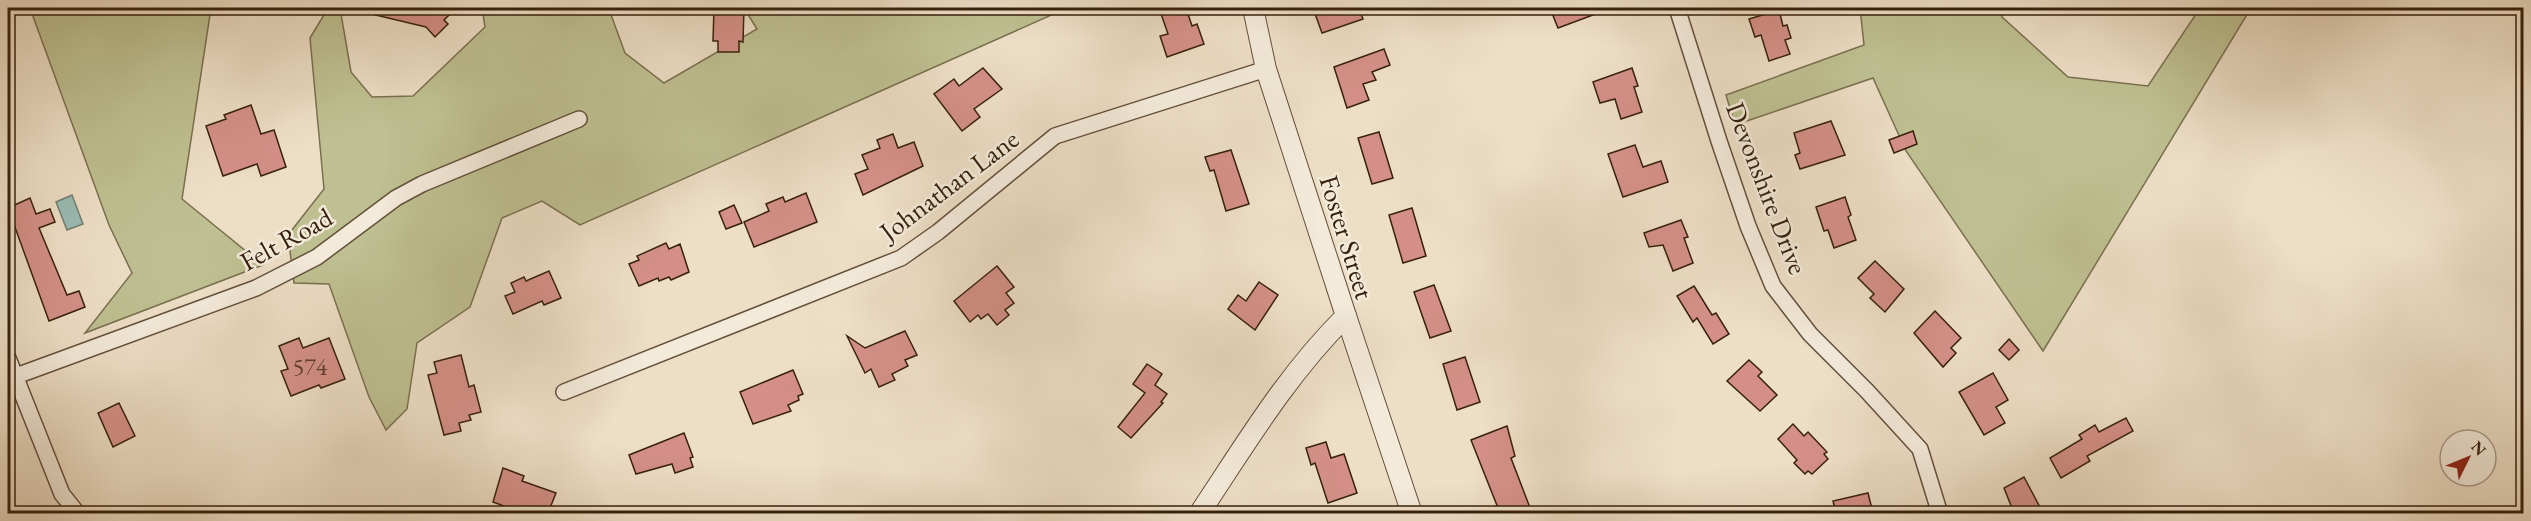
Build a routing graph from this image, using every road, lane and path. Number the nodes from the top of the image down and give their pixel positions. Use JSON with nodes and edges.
{"nodes":[{"id":1,"x":1253,"y":8,"type":"edge"},
{"id":2,"x":1677,"y":8,"type":"edge"},
{"id":3,"x":1266,"y":69,"type":"junction"},
{"id":4,"x":579,"y":119,"type":"dead end"},
{"id":5,"x":1346,"y":316,"type":"junction"},
{"id":6,"x":8,"y":358,"type":"edge"},
{"id":7,"x":11,"y":377,"type":"edge"},
{"id":8,"x":564,"y":392,"type":"dead end"},
{"id":9,"x":78,"y":513,"type":"edge"},
{"id":10,"x":1199,"y":513,"type":"edge"},
{"id":11,"x":1412,"y":513,"type":"edge"},
{"id":12,"x":1940,"y":513,"type":"edge"}],
"edges":[{"from":1,"to":3,"type":"street","name":"Foster Street"},
{"from":2,"to":12,"type":"street","name":"Devonshire Drive"},
{"from":3,"to":5,"type":"street","name":"Foster Street"},
{"from":3,"to":8,"type":"street","name":"Johnathan Lane"},
{"from":4,"to":7,"type":"street","name":"Felt Road"},
{"from":5,"to":10,"type":"street","name":"Foster Street"},
{"from":5,"to":11,"type":"street"},
{"from":6,"to":7,"type":"street"},
{"from":7,"to":9,"type":"street"}]}
